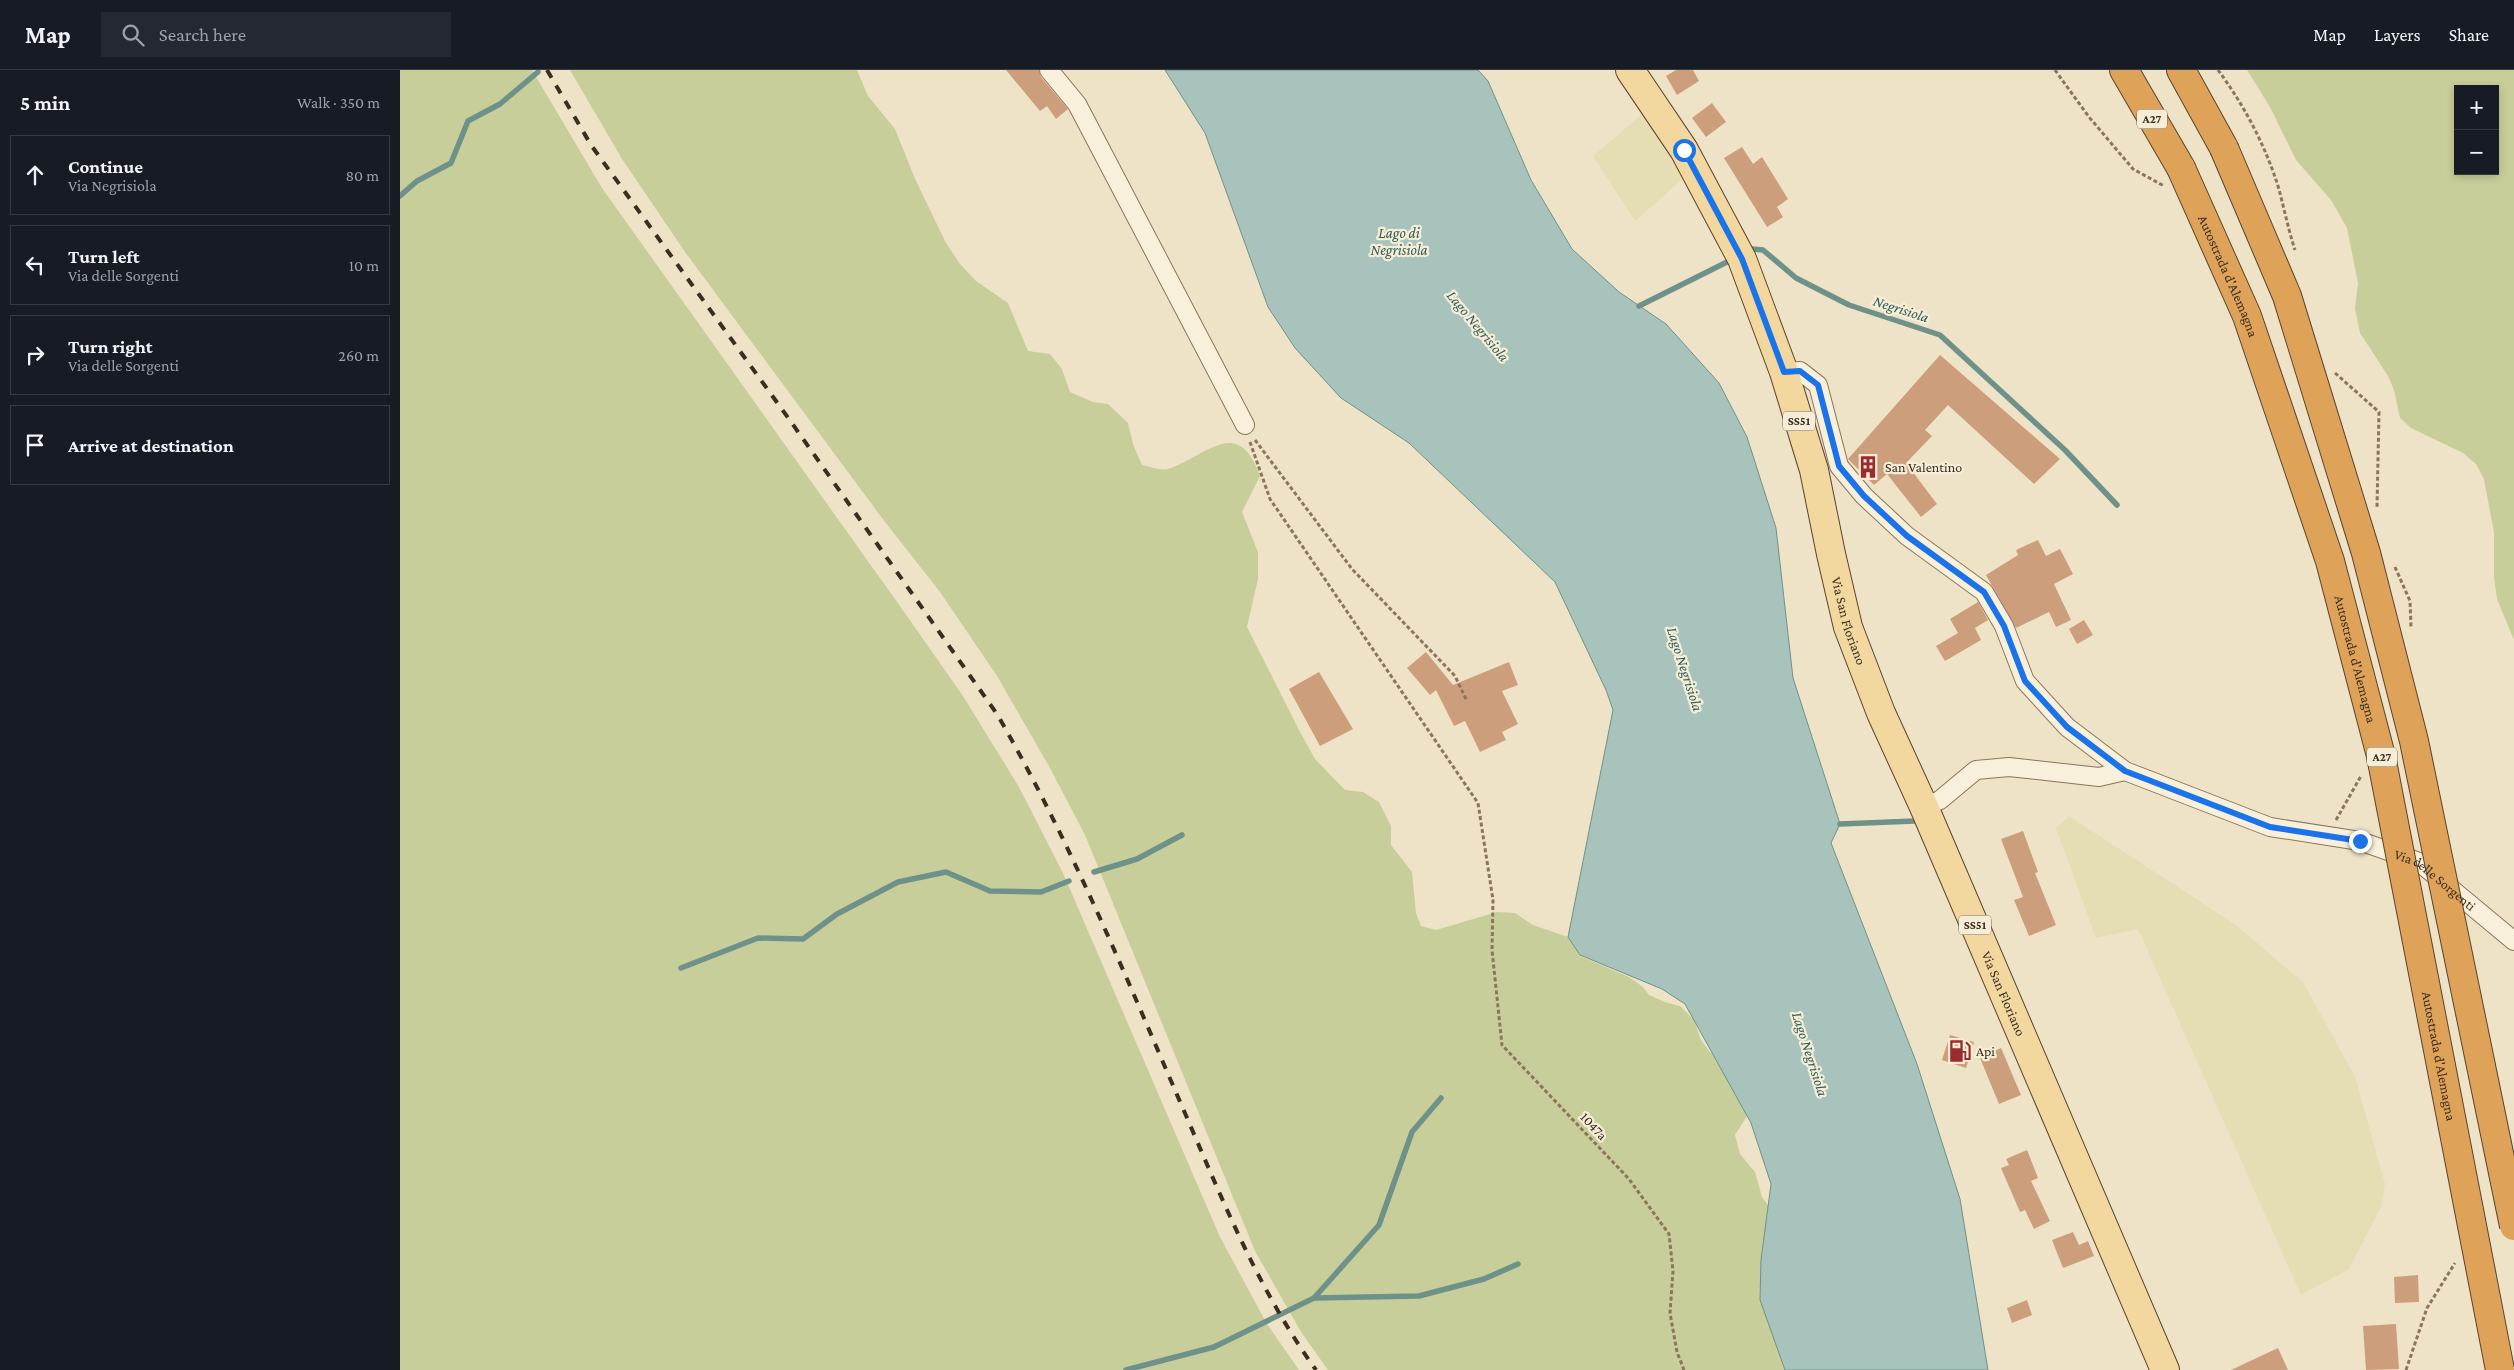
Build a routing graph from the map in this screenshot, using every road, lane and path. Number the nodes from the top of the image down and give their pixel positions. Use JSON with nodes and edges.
{"nodes":[{"id":1,"x":1049,"y":70,"type":"edge"},
{"id":2,"x":1630,"y":70,"type":"edge"},
{"id":3,"x":2124,"y":70,"type":"edge"},
{"id":4,"x":2181,"y":70,"type":"edge"},
{"id":5,"x":1784,"y":372,"type":"junction"},
{"id":6,"x":1245,"y":425,"type":"junction"},
{"id":7,"x":1467,"y":701,"type":"dead end"},
{"id":8,"x":2125,"y":771,"type":"junction"},
{"id":9,"x":1924,"y":807,"type":"junction"},
{"id":10,"x":2514,"y":941,"type":"edge"},
{"id":11,"x":2514,"y":1226,"type":"edge"},
{"id":12,"x":2457,"y":1258,"type":"dead end"},
{"id":13,"x":1684,"y":1370,"type":"edge"},
{"id":14,"x":2165,"y":1370,"type":"edge"},
{"id":15,"x":2406,"y":1370,"type":"edge"},
{"id":16,"x":2500,"y":1370,"type":"edge"}],
"edges":[{"from":1,"to":6,"type":"street"},
{"from":2,"to":5,"type":"main road","number":"SS51"},
{"from":3,"to":16,"type":"highway","name":"Autostrada d'Alemagna","number":"A27","bridge":true},
{"from":4,"to":11,"type":"highway","number":"A27","bridge":true},
{"from":5,"to":8,"type":"street","name":"Via delle Sorgenti"},
{"from":5,"to":9,"type":"main road","name":"Via San Floriano","number":"SS51"},
{"from":6,"to":7,"type":"path"},
{"from":6,"to":13,"type":"path","name":"1047a"},
{"from":8,"to":9,"type":"street"},
{"from":8,"to":10,"type":"street","name":"Via delle Sorgenti"},
{"from":9,"to":14,"type":"main road","name":"Via San Floriano","number":"SS51"},
{"from":12,"to":15,"type":"path"}]}
